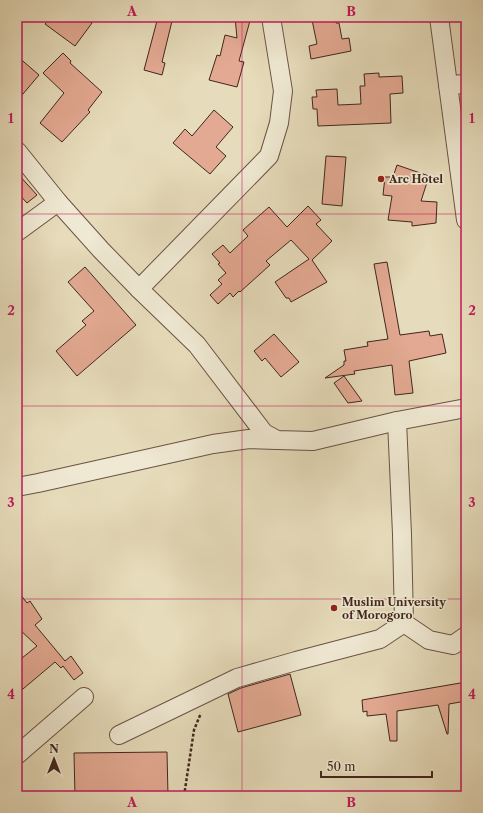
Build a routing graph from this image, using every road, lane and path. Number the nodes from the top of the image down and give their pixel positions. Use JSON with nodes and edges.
{"nodes":[{"id":1,"x":271,"y":17,"type":"edge"},
{"id":2,"x":439,"y":17,"type":"edge"},
{"id":3,"x":466,"y":84,"type":"edge"},
{"id":4,"x":448,"y":85,"type":"junction"},
{"id":5,"x":17,"y":151,"type":"edge"},
{"id":6,"x":58,"y":202,"type":"junction"},
{"id":7,"x":466,"y":220,"type":"edge"},
{"id":8,"x":17,"y":232,"type":"edge"},
{"id":9,"x":139,"y":289,"type":"junction"},
{"id":10,"x":466,"y":408,"type":"edge"},
{"id":11,"x":397,"y":420,"type":"junction"},
{"id":12,"x":277,"y":440,"type":"junction"},
{"id":13,"x":17,"y":486,"type":"edge"},
{"id":14,"x":404,"y":623,"type":"junction"},
{"id":15,"x":466,"y":636,"type":"edge"},
{"id":16,"x":202,"y":694,"type":"junction"},
{"id":17,"x":84,"y":697,"type":"dead end"},
{"id":18,"x":118,"y":735,"type":"dead end"},
{"id":19,"x":17,"y":755,"type":"edge"},
{"id":20,"x":184,"y":796,"type":"edge"}],
"edges":[{"from":1,"to":9,"type":"street"},
{"from":2,"to":4,"type":"street"},
{"from":3,"to":4,"type":"street"},
{"from":4,"to":7,"type":"street"},
{"from":5,"to":6,"type":"street"},
{"from":6,"to":8,"type":"street"},
{"from":6,"to":9,"type":"street"},
{"from":9,"to":12,"type":"street"},
{"from":10,"to":11,"type":"street"},
{"from":11,"to":12,"type":"street"},
{"from":11,"to":14,"type":"street"},
{"from":12,"to":13,"type":"street"},
{"from":14,"to":15,"type":"street"},
{"from":14,"to":16,"type":"street"},
{"from":16,"to":18,"type":"street"},
{"from":16,"to":20,"type":"path"},
{"from":17,"to":19,"type":"street"}]}
